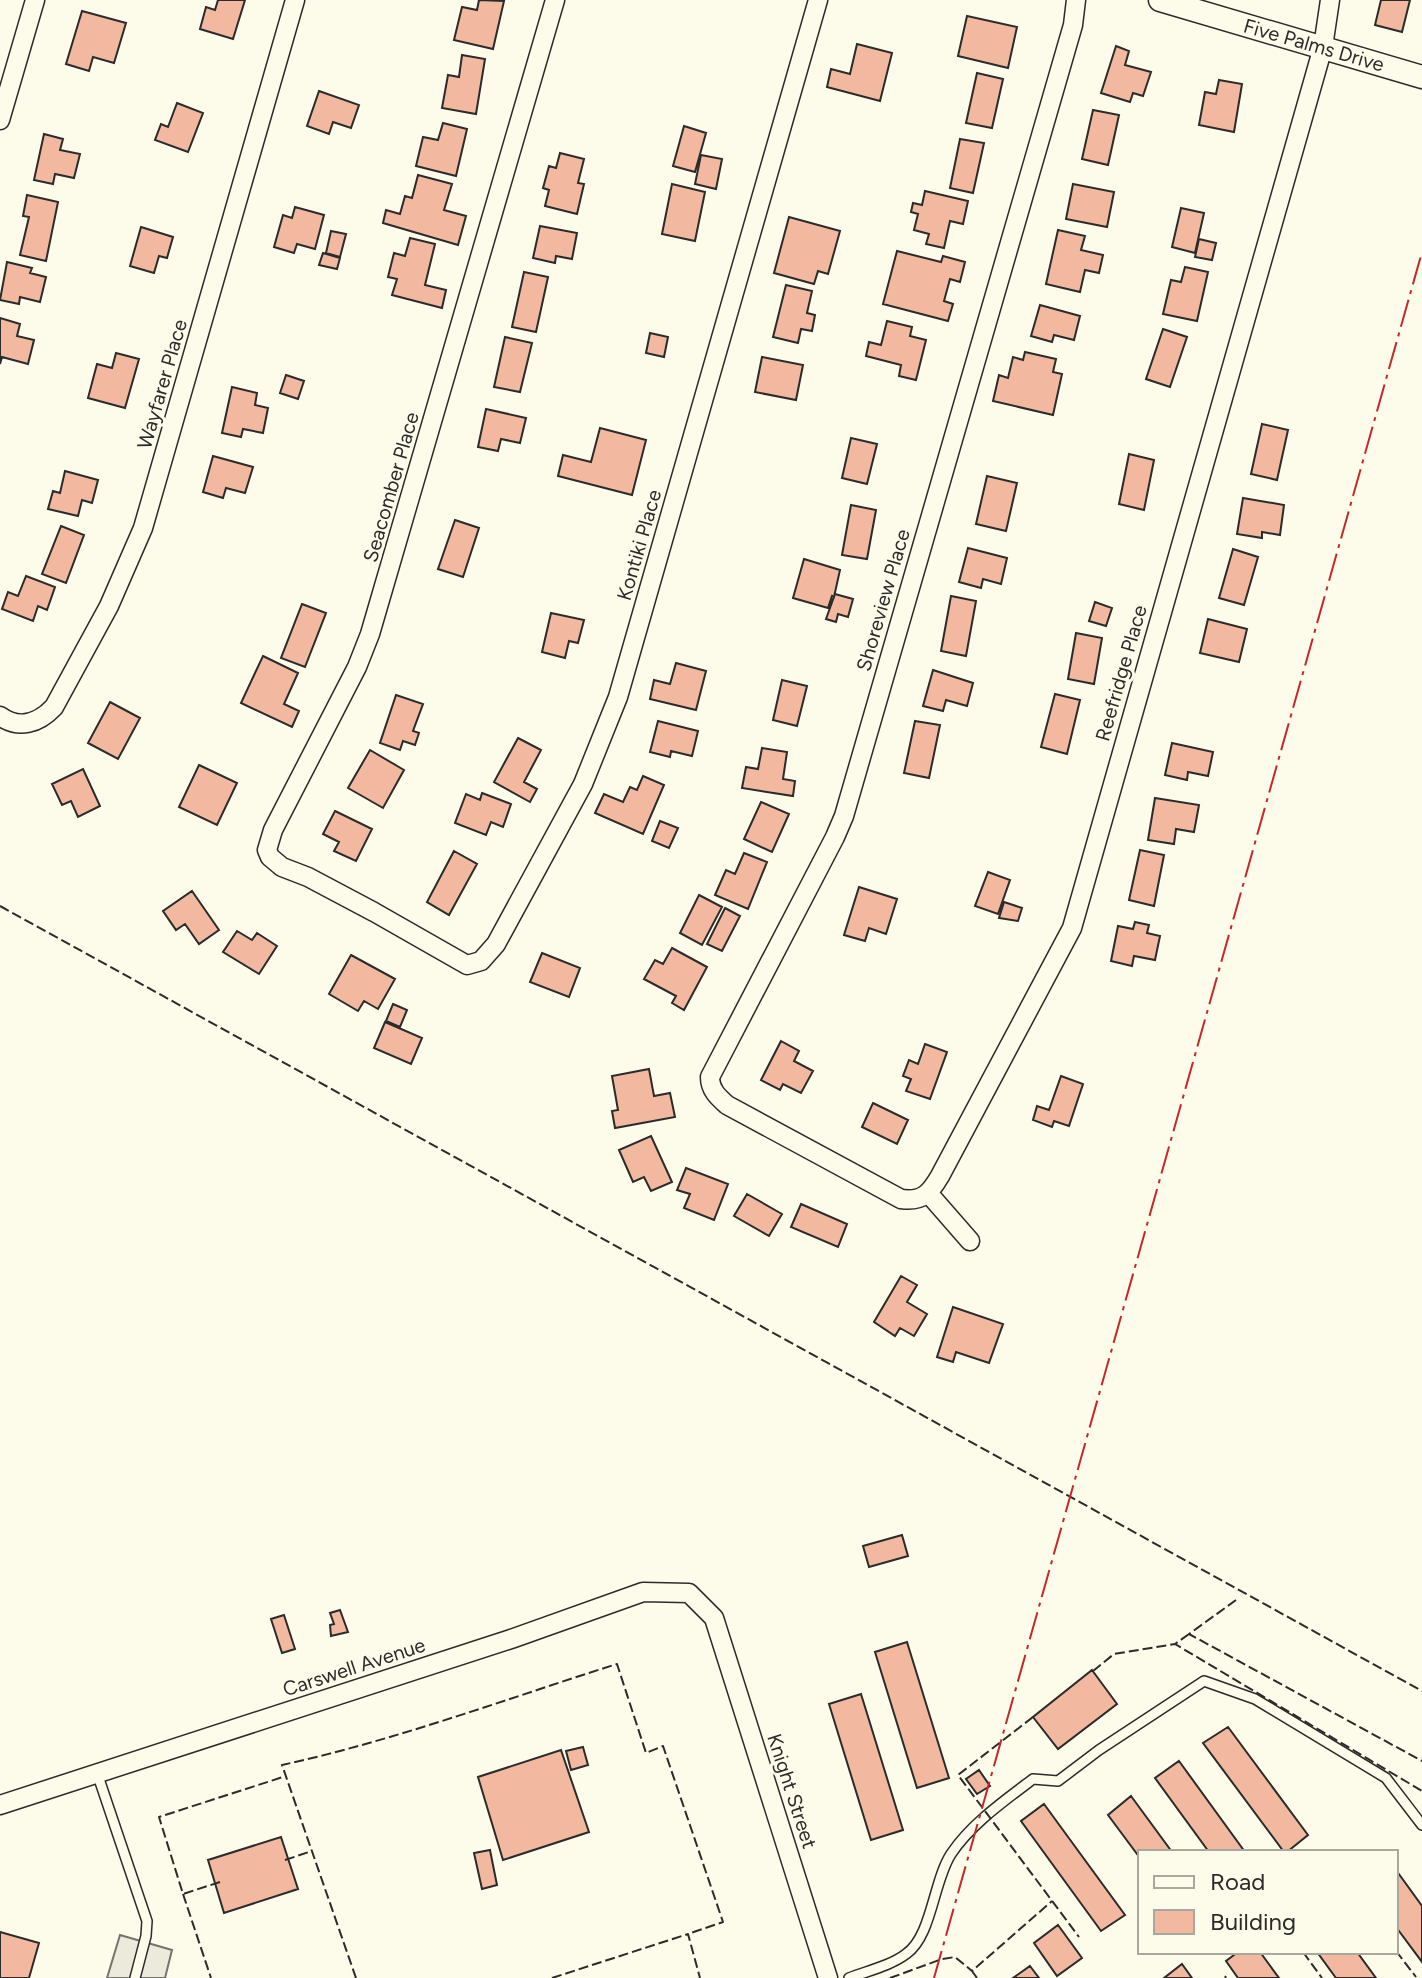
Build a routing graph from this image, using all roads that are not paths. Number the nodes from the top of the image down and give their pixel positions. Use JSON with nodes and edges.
{"nodes":[{"id":1,"x":35,"y":0,"type":"edge"},
{"id":2,"x":295,"y":0,"type":"edge"},
{"id":3,"x":555,"y":0,"type":"edge"},
{"id":4,"x":818,"y":0,"type":"edge"},
{"id":5,"x":1076,"y":0,"type":"edge"},
{"id":6,"x":1160,"y":0,"type":"edge"},
{"id":7,"x":1330,"y":0,"type":"edge"},
{"id":8,"x":1323,"y":47,"type":"junction"},
{"id":9,"x":1422,"y":77,"type":"edge"},
{"id":10,"x":0,"y":120,"type":"edge"},
{"id":11,"x":0,"y":716,"type":"edge"},
{"id":12,"x":374,"y":912,"type":"joint"},
{"id":13,"x":929,"y":1194,"type":"junction"},
{"id":14,"x":970,"y":1241,"type":"dead end"},
{"id":15,"x":714,"y":1618,"type":"joint"},
{"id":16,"x":97,"y":1773,"type":"junction"},
{"id":17,"x":0,"y":1805,"type":"edge"},
{"id":18,"x":1422,"y":1825,"type":"edge"},
{"id":19,"x":135,"y":1978,"type":"edge"},
{"id":20,"x":828,"y":1978,"type":"edge"},
{"id":21,"x":849,"y":1978,"type":"edge"}],
"edges":[{"from":1,"to":10,"type":"street"},
{"from":2,"to":11,"type":"street","name":"Wayfarer Place"},
{"from":3,"to":12,"type":"street","name":"Seacomber Place"},
{"from":4,"to":12,"type":"street","name":"Kontiki Place"},
{"from":5,"to":13,"type":"street","name":"Shoreview Place"},
{"from":6,"to":8,"type":"street","name":"Five Palms Drive"},
{"from":7,"to":8,"type":"street","name":"Reefridge Place"},
{"from":8,"to":9,"type":"street","name":"Five Palms Drive"},
{"from":8,"to":13,"type":"street","name":"Reefridge Place"},
{"from":13,"to":14,"type":"street"},
{"from":15,"to":16,"type":"street","name":"Carswell Avenue"},
{"from":15,"to":20,"type":"street","name":"Knight Street"},
{"from":16,"to":17,"type":"street","name":"Carswell Avenue"},
{"from":16,"to":19,"type":"lane"},
{"from":18,"to":21,"type":"lane"}]}
